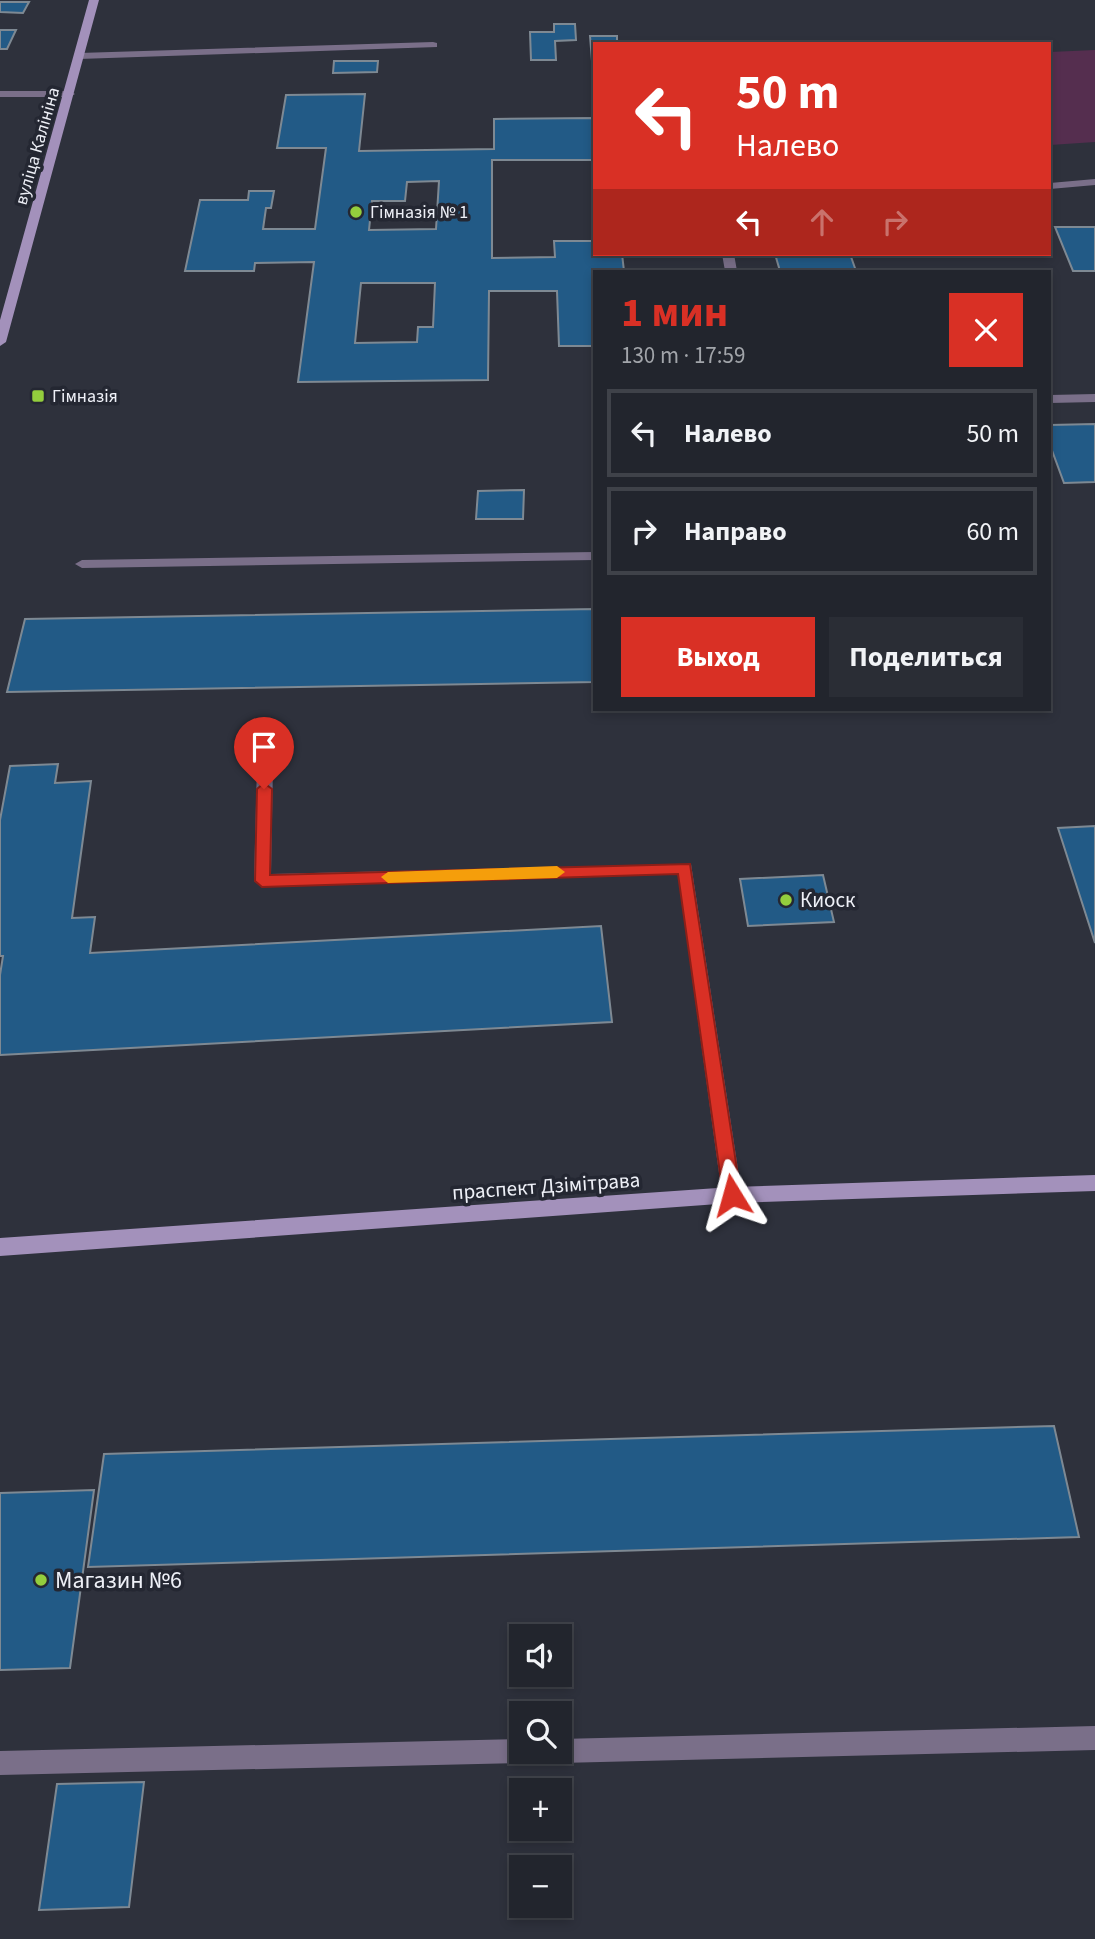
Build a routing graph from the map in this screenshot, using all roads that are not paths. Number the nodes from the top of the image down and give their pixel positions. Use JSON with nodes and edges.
{"nodes":[{"id":1,"x":94,"y":0,"type":"edge"},
{"id":2,"x":433,"y":45,"type":"dead end"},
{"id":3,"x":79,"y":56,"type":"junction"},
{"id":4,"x":0,"y":94,"type":"edge"},
{"id":5,"x":70,"y":94,"type":"junction"},
{"id":6,"x":1095,"y":182,"type":"edge"},
{"id":7,"x":1051,"y":186,"type":"edge"},
{"id":8,"x":0,"y":342,"type":"edge"},
{"id":9,"x":1095,"y":398,"type":"edge"},
{"id":10,"x":1051,"y":399,"type":"edge"},
{"id":11,"x":593,"y":556,"type":"edge"},
{"id":12,"x":82,"y":565,"type":"dead end"},
{"id":13,"x":265,"y":765,"type":"dead end"},
{"id":14,"x":1095,"y":1183,"type":"edge"},
{"id":15,"x":732,"y":1195,"type":"junction"},
{"id":16,"x":0,"y":1247,"type":"edge"},
{"id":17,"x":1095,"y":1738,"type":"edge"},
{"id":18,"x":509,"y":1751,"type":"edge"},
{"id":19,"x":572,"y":1751,"type":"edge"},
{"id":20,"x":0,"y":1763,"type":"edge"}],
"edges":[{"from":1,"to":3,"type":"main road","name":"вуліца Калініна"},
{"from":2,"to":3,"type":"street"},
{"from":3,"to":5,"type":"main road","name":"вуліца Калініна"},
{"from":4,"to":5,"type":"street"},
{"from":5,"to":8,"type":"main road","name":"вуліца Калініна"},
{"from":6,"to":7,"type":"street"},
{"from":9,"to":10,"type":"street"},
{"from":11,"to":12,"type":"street"},
{"from":13,"to":15,"type":"street"},
{"from":14,"to":15,"type":"main road","name":"праспект Дзімітрава"},
{"from":15,"to":16,"type":"main road","name":"праспект Дзімітрава"},
{"from":17,"to":19,"type":"street"},
{"from":18,"to":20,"type":"street"}]}
